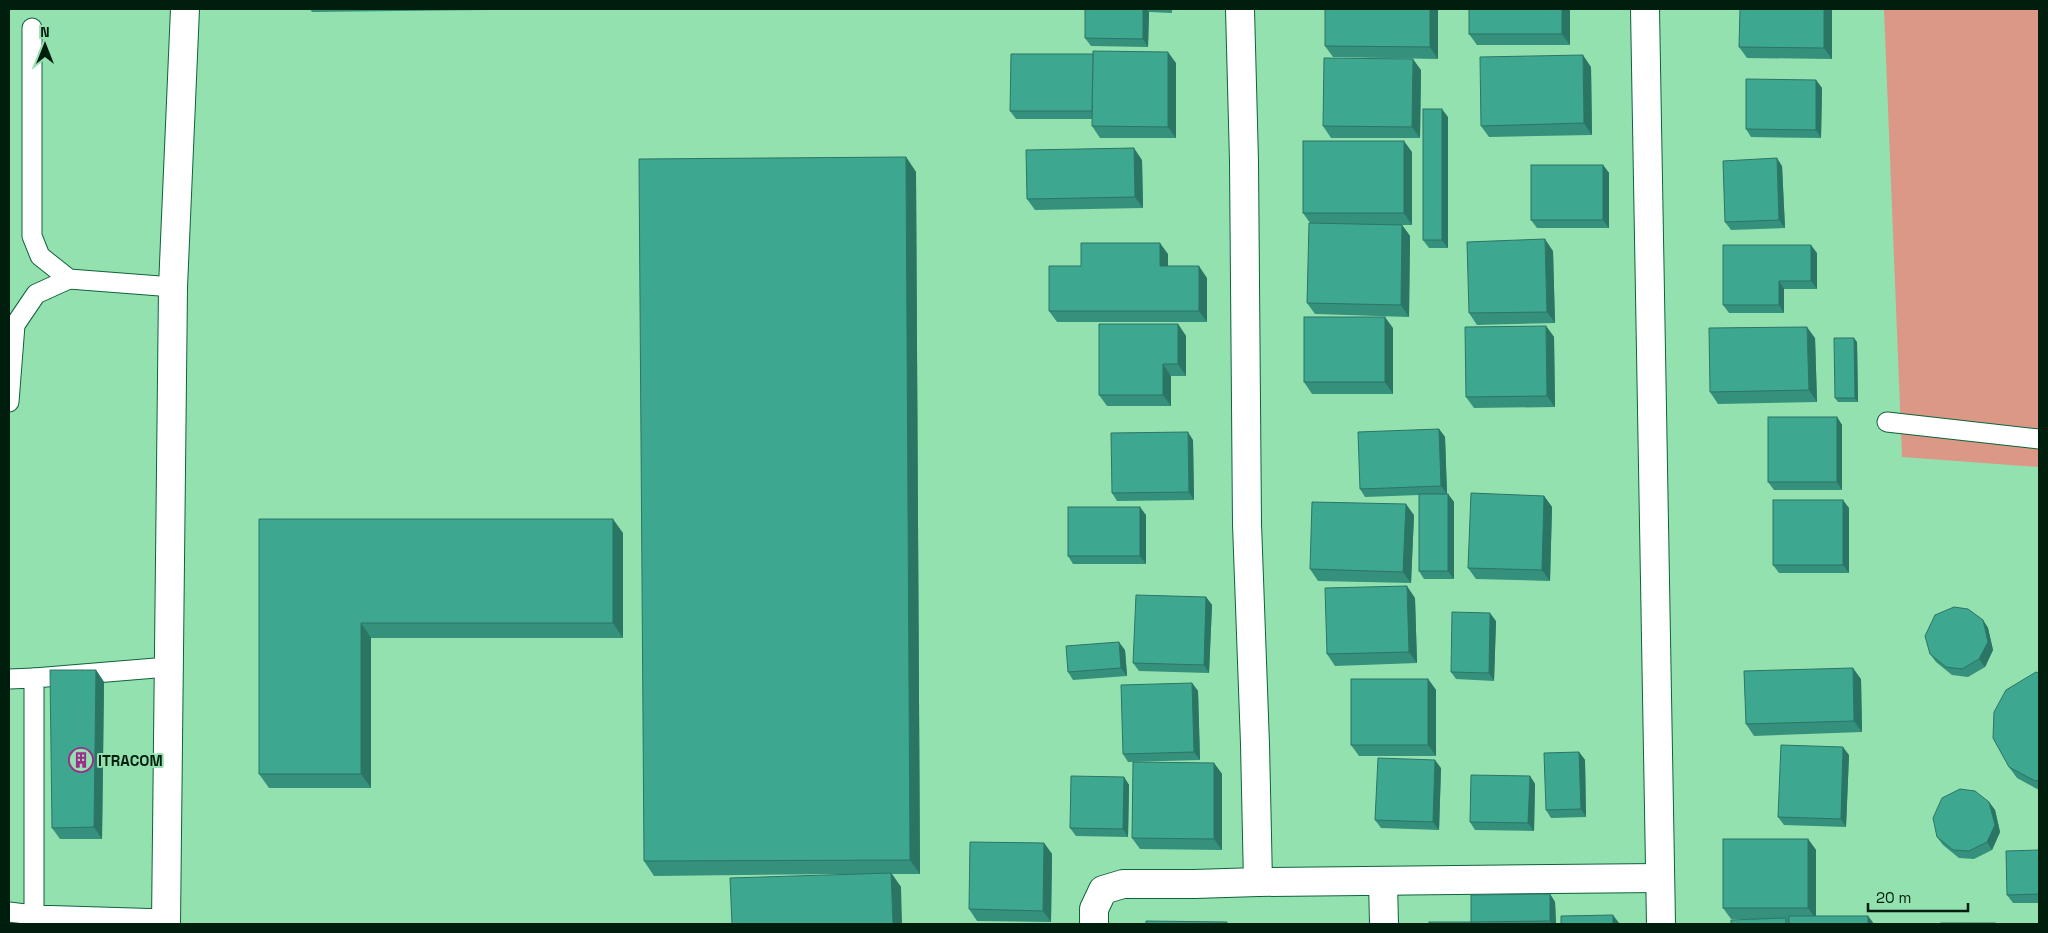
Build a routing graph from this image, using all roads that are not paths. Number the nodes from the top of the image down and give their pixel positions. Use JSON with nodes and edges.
{"nodes":[{"id":1,"x":185,"y":9,"type":"edge"},
{"id":2,"x":1240,"y":9,"type":"edge"},
{"id":3,"x":1645,"y":9,"type":"edge"},
{"id":4,"x":32,"y":28,"type":"dead end"},
{"id":5,"x":69,"y":279,"type":"junction"},
{"id":6,"x":173,"y":287,"type":"junction"},
{"id":7,"x":9,"y":402,"type":"edge"},
{"id":8,"x":1887,"y":422,"type":"dead end"},
{"id":9,"x":2039,"y":439,"type":"edge"},
{"id":10,"x":168,"y":667,"type":"junction"},
{"id":11,"x":34,"y":678,"type":"junction"},
{"id":12,"x":9,"y":679,"type":"edge"},
{"id":13,"x":1660,"y":878,"type":"junction"},
{"id":14,"x":1383,"y":880,"type":"junction"},
{"id":15,"x":1258,"y":882,"type":"junction"},
{"id":16,"x":9,"y":912,"type":"edge"},
{"id":17,"x":34,"y":915,"type":"junction"},
{"id":18,"x":166,"y":921,"type":"edge"},
{"id":19,"x":1094,"y":924,"type":"edge"},
{"id":20,"x":1384,"y":924,"type":"edge"},
{"id":21,"x":1661,"y":924,"type":"edge"}],
"edges":[{"from":1,"to":6,"type":"street"},
{"from":2,"to":15,"type":"street"},
{"from":3,"to":13,"type":"street"},
{"from":4,"to":5,"type":"lane"},
{"from":5,"to":6,"type":"lane"},
{"from":5,"to":7,"type":"lane"},
{"from":6,"to":10,"type":"street"},
{"from":8,"to":9,"type":"lane"},
{"from":10,"to":11,"type":"lane"},
{"from":10,"to":18,"type":"street"},
{"from":11,"to":12,"type":"lane"},
{"from":11,"to":17,"type":"lane"},
{"from":13,"to":14,"type":"street"},
{"from":13,"to":21,"type":"street"},
{"from":14,"to":15,"type":"street"},
{"from":14,"to":20,"type":"street"},
{"from":15,"to":19,"type":"street"},
{"from":16,"to":17,"type":"lane"},
{"from":17,"to":18,"type":"lane"}]}
